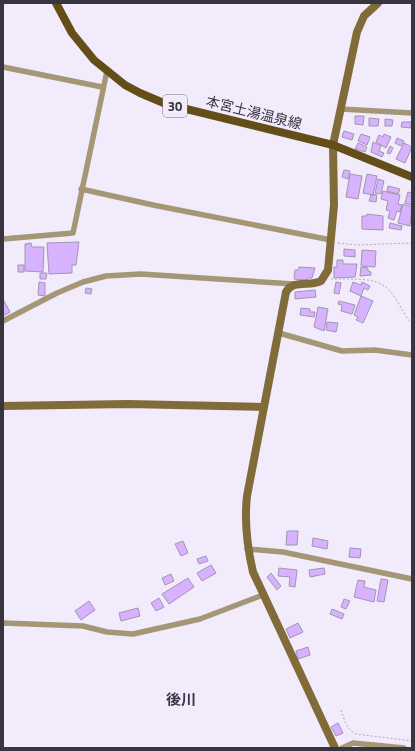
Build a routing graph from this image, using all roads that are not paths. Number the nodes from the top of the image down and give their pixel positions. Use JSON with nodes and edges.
{"nodes":[{"id":1,"x":56,"y":3,"type":"edge"},
{"id":2,"x":378,"y":3,"type":"edge"},
{"id":3,"x":3,"y":68,"type":"edge"},
{"id":4,"x":107,"y":71,"type":"junction"},
{"id":5,"x":102,"y":87,"type":"junction"},
{"id":6,"x":341,"y":109,"type":"junction"},
{"id":7,"x":412,"y":113,"type":"edge"},
{"id":8,"x":333,"y":145,"type":"junction"},
{"id":9,"x":412,"y":177,"type":"edge"},
{"id":10,"x":81,"y":189,"type":"junction"},
{"id":11,"x":3,"y":238,"type":"edge"},
{"id":12,"x":332,"y":241,"type":"junction"},
{"id":13,"x":297,"y":284,"type":"junction"},
{"id":14,"x":3,"y":321,"type":"edge"},
{"id":15,"x":279,"y":333,"type":"junction"},
{"id":16,"x":412,"y":355,"type":"edge"},
{"id":17,"x":3,"y":406,"type":"edge"},
{"id":18,"x":264,"y":407,"type":"junction"},
{"id":19,"x":248,"y":548,"type":"junction"},
{"id":20,"x":412,"y":579,"type":"edge"},
{"id":21,"x":263,"y":595,"type":"junction"},
{"id":22,"x":3,"y":623,"type":"edge"},
{"id":23,"x":335,"y":748,"type":"edge"},
{"id":24,"x":342,"y":748,"type":"edge"},
{"id":25,"x":404,"y":748,"type":"edge"}],
"edges":[{"from":1,"to":4,"type":"main road","name":"本宮土湯温泉線","number":"30"},
{"from":2,"to":6,"type":"street"},
{"from":3,"to":5,"type":"street"},
{"from":4,"to":5,"type":"street"},
{"from":4,"to":8,"type":"main road","name":"本宮土湯温泉線","number":"30"},
{"from":5,"to":10,"type":"street"},
{"from":6,"to":7,"type":"street"},
{"from":6,"to":8,"type":"street"},
{"from":8,"to":9,"type":"main road","name":"本宮土湯温泉線","number":"30"},
{"from":8,"to":12,"type":"street"},
{"from":10,"to":11,"type":"street"},
{"from":10,"to":12,"type":"street"},
{"from":12,"to":13,"type":"street"},
{"from":13,"to":14,"type":"street"},
{"from":13,"to":15,"type":"street"},
{"from":15,"to":16,"type":"street"},
{"from":15,"to":18,"type":"street"},
{"from":17,"to":18,"type":"street"},
{"from":18,"to":19,"type":"street"},
{"from":19,"to":20,"type":"street"},
{"from":19,"to":21,"type":"street"},
{"from":21,"to":22,"type":"street"},
{"from":21,"to":23,"type":"street"},
{"from":24,"to":25,"type":"street"}]}
